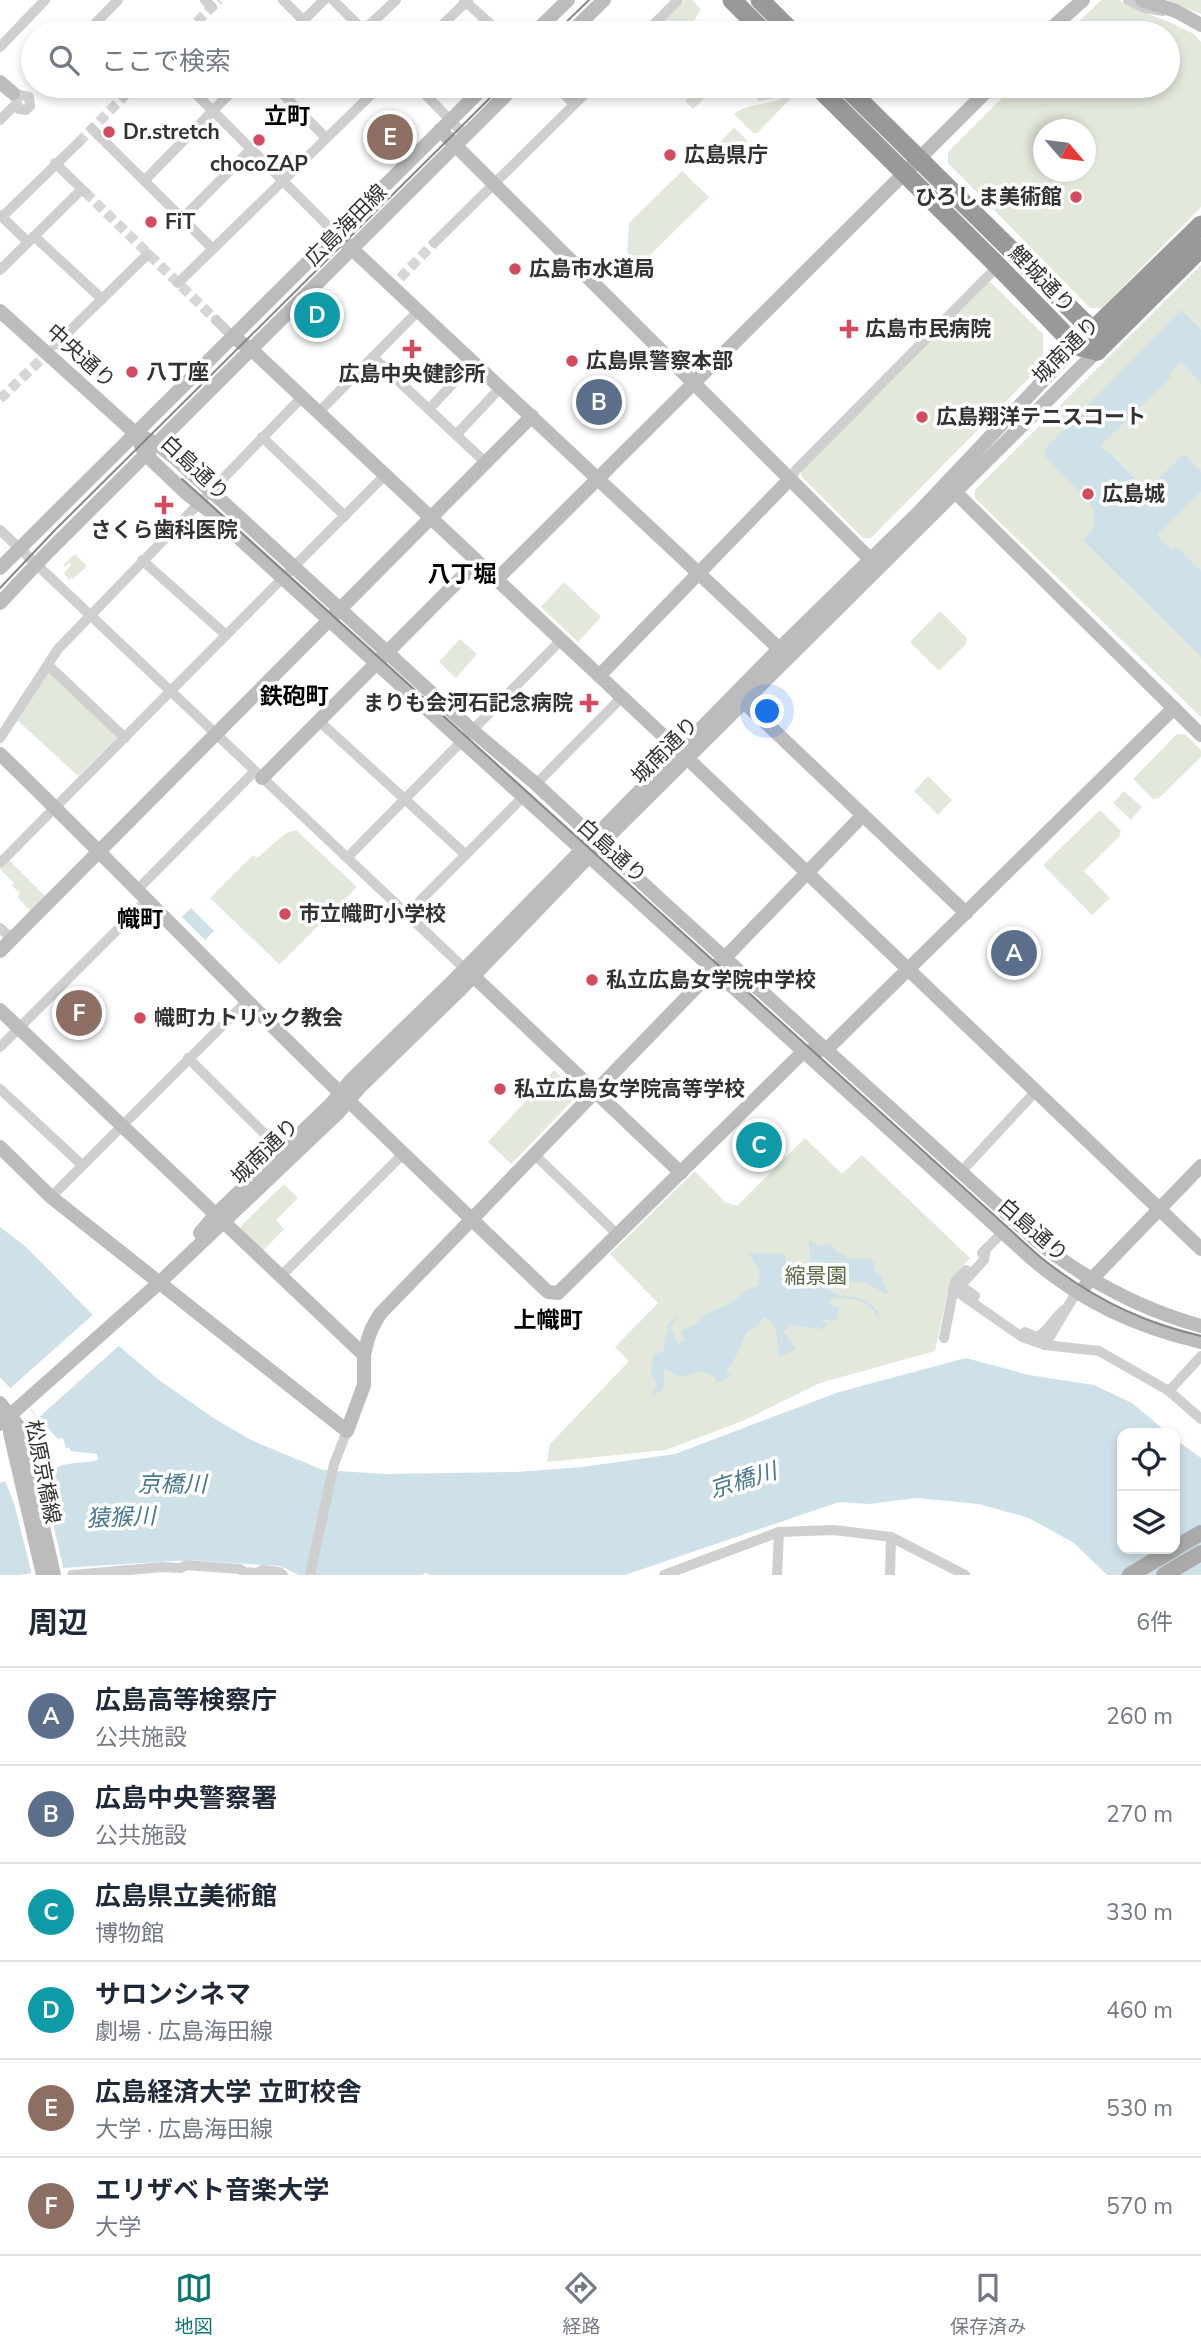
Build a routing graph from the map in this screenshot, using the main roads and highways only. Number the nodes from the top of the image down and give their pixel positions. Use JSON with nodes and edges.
{"nodes":[{"id":1,"x":732,"y":0,"type":"edge"},
{"id":2,"x":760,"y":0,"type":"edge"},
{"id":3,"x":753,"y":21,"type":"edge"},
{"id":4,"x":781,"y":21,"type":"edge"},
{"id":5,"x":831,"y":98,"type":"edge"},
{"id":6,"x":855,"y":98,"type":"edge"},
{"id":7,"x":911,"y":166,"type":"junction"},
{"id":8,"x":1201,"y":225,"type":"edge"},
{"id":9,"x":1201,"y":248,"type":"edge"},
{"id":10,"x":1093,"y":331,"type":"junction"},
{"id":11,"x":1076,"y":346,"type":"junction"},
{"id":12,"x":1097,"y":351,"type":"junction"},
{"id":13,"x":1201,"y":1533,"type":"edge"},
{"id":14,"x":1180,"y":1545,"type":"edge"},
{"id":15,"x":1201,"y":1553,"type":"edge"},
{"id":16,"x":1166,"y":1554,"type":"edge"},
{"id":17,"x":1130,"y":1575,"type":"edge"},
{"id":18,"x":1164,"y":1575,"type":"edge"}],
"edges":[{"from":1,"to":3,"type":"highway"},
{"from":2,"to":4,"type":"highway"},
{"from":5,"to":7,"type":"highway","name":"鯉城通り"},
{"from":6,"to":7,"type":"highway","name":"鯉城通り"},
{"from":7,"to":10,"type":"highway","name":"鯉城通り"},
{"from":7,"to":11,"type":"highway","name":"鯉城通り"},
{"from":8,"to":10,"type":"highway","name":"城南通り"},
{"from":9,"to":12,"type":"highway","name":"城南通り"},
{"from":10,"to":11,"type":"highway","name":"城南通り"},
{"from":10,"to":12,"type":"highway","name":"鯉城通り"},
{"from":11,"to":12,"type":"highway","name":"鯉城通り"},
{"from":13,"to":14,"type":"main road"},
{"from":15,"to":18,"type":"main road"},
{"from":16,"to":17,"type":"main road"}]}
